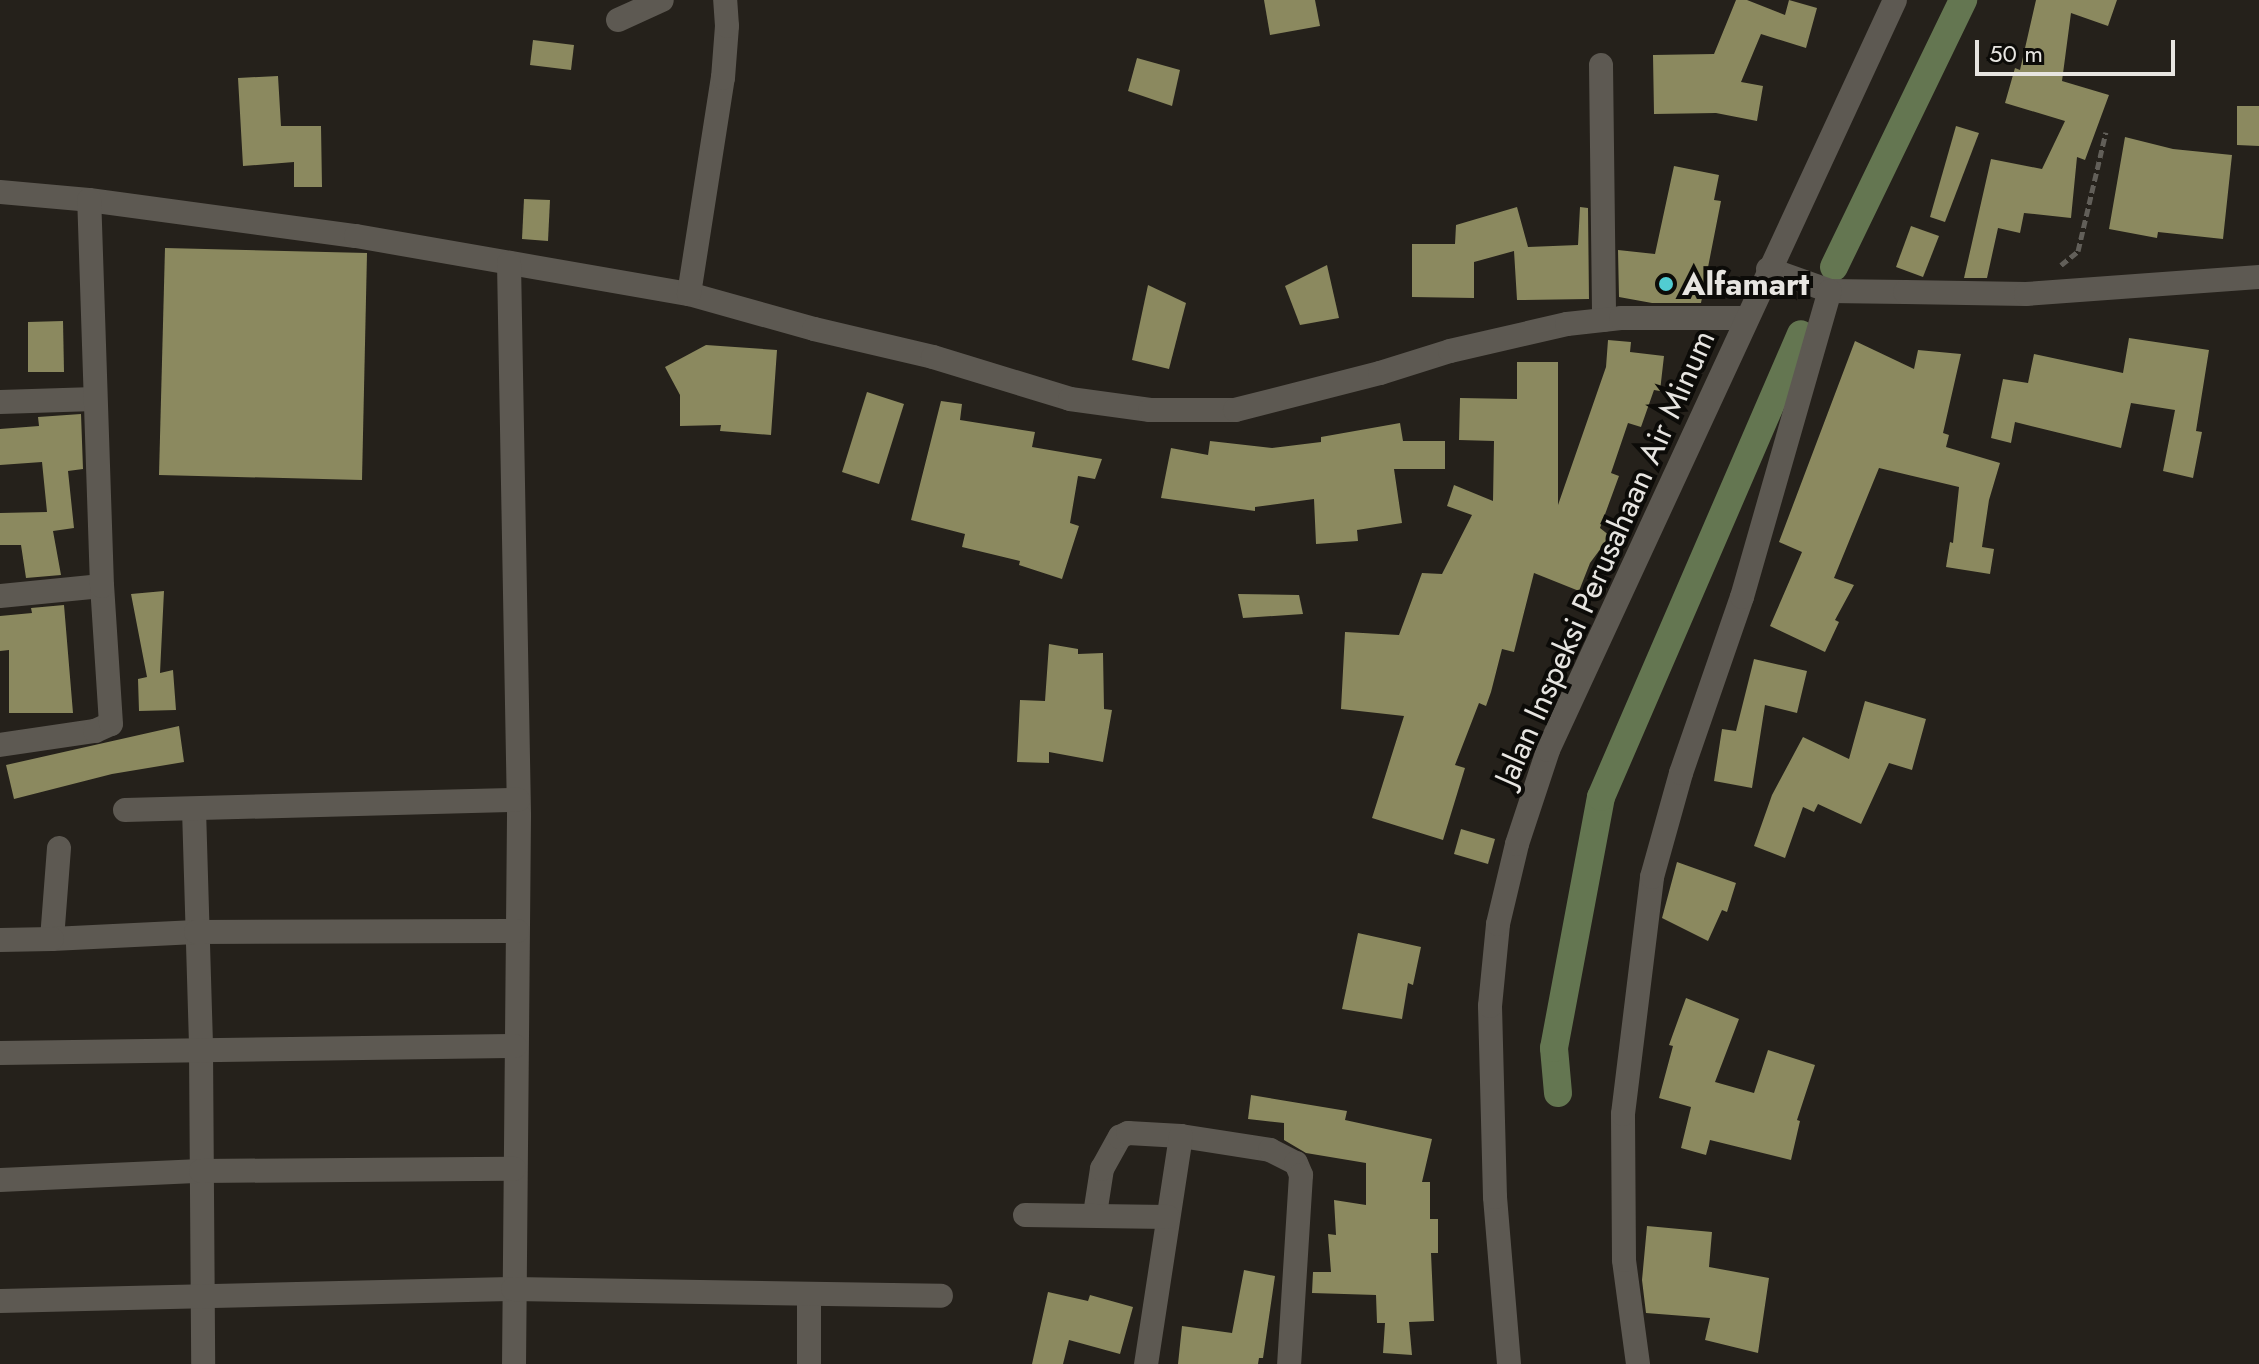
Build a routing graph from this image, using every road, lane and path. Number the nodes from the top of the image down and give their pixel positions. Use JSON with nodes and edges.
{"nodes":[{"id":1,"x":662,"y":0,"type":"edge"},
{"id":2,"x":725,"y":0,"type":"edge"},
{"id":3,"x":1895,"y":0,"type":"edge"},
{"id":4,"x":618,"y":20,"type":"dead end"},
{"id":5,"x":1601,"y":65,"type":"dead end"},
{"id":6,"x":2106,"y":132,"type":"dead end"},
{"id":7,"x":0,"y":192,"type":"edge"},
{"id":8,"x":89,"y":200,"type":"junction"},
{"id":9,"x":509,"y":263,"type":"junction"},
{"id":10,"x":2057,"y":268,"type":"dead end"},
{"id":11,"x":1768,"y":269,"type":"junction"},
{"id":12,"x":2259,"y":277,"type":"edge"},
{"id":13,"x":1830,"y":291,"type":"junction"},
{"id":14,"x":689,"y":294,"type":"junction"},
{"id":15,"x":1747,"y":318,"type":"junction"},
{"id":16,"x":1604,"y":320,"type":"junction"},
{"id":17,"x":95,"y":399,"type":"junction"},
{"id":18,"x":0,"y":402,"type":"edge"},
{"id":19,"x":102,"y":586,"type":"junction"},
{"id":20,"x":0,"y":596,"type":"edge"},
{"id":21,"x":0,"y":745,"type":"edge"},
{"id":22,"x":518,"y":800,"type":"junction"},
{"id":23,"x":194,"y":809,"type":"junction"},
{"id":24,"x":125,"y":810,"type":"dead end"},
{"id":25,"x":59,"y":848,"type":"dead end"},
{"id":26,"x":517,"y":931,"type":"junction"},
{"id":27,"x":196,"y":932,"type":"junction"},
{"id":28,"x":52,"y":939,"type":"junction"},
{"id":29,"x":0,"y":940,"type":"edge"},
{"id":30,"x":515,"y":1046,"type":"junction"},
{"id":31,"x":201,"y":1050,"type":"junction"},
{"id":32,"x":0,"y":1053,"type":"edge"},
{"id":33,"x":1181,"y":1136,"type":"junction"},
{"id":34,"x":514,"y":1169,"type":"junction"},
{"id":35,"x":201,"y":1171,"type":"junction"},
{"id":36,"x":0,"y":1180,"type":"edge"},
{"id":37,"x":1095,"y":1214,"type":"junction"},
{"id":38,"x":1025,"y":1215,"type":"dead end"},
{"id":39,"x":1168,"y":1217,"type":"junction"},
{"id":40,"x":513,"y":1289,"type":"junction"},
{"id":41,"x":809,"y":1295,"type":"junction"},
{"id":42,"x":203,"y":1296,"type":"junction"},
{"id":43,"x":941,"y":1296,"type":"dead end"},
{"id":44,"x":0,"y":1301,"type":"edge"},
{"id":45,"x":203,"y":1364,"type":"edge"},
{"id":46,"x":514,"y":1364,"type":"edge"},
{"id":47,"x":809,"y":1364,"type":"edge"},
{"id":48,"x":1146,"y":1364,"type":"edge"},
{"id":49,"x":1289,"y":1364,"type":"edge"},
{"id":50,"x":1509,"y":1364,"type":"edge"},
{"id":51,"x":1638,"y":1364,"type":"edge"}],
"edges":[{"from":1,"to":4,"type":"street"},
{"from":2,"to":14,"type":"street"},
{"from":3,"to":11,"type":"street","name":"Jalan Inspeksi Perusahaan Air Minum"},
{"from":5,"to":16,"type":"street"},
{"from":6,"to":10,"type":"path"},
{"from":7,"to":8,"type":"street"},
{"from":8,"to":9,"type":"street"},
{"from":8,"to":17,"type":"street"},
{"from":9,"to":14,"type":"street"},
{"from":9,"to":22,"type":"street"},
{"from":11,"to":13,"type":"street"},
{"from":11,"to":15,"type":"street","name":"Jalan Inspeksi Perusahaan Air Minum"},
{"from":12,"to":13,"type":"street"},
{"from":13,"to":51,"type":"street"},
{"from":14,"to":16,"type":"street"},
{"from":15,"to":16,"type":"street"},
{"from":15,"to":50,"type":"street","name":"Jalan Inspeksi Perusahaan Air Minum"},
{"from":17,"to":18,"type":"street"},
{"from":17,"to":19,"type":"street"},
{"from":19,"to":20,"type":"street"},
{"from":19,"to":21,"type":"street"},
{"from":22,"to":23,"type":"street"},
{"from":22,"to":26,"type":"street"},
{"from":23,"to":24,"type":"street"},
{"from":23,"to":27,"type":"street"},
{"from":25,"to":28,"type":"street"},
{"from":26,"to":27,"type":"street"},
{"from":26,"to":30,"type":"street"},
{"from":27,"to":28,"type":"street"},
{"from":27,"to":31,"type":"street"},
{"from":28,"to":29,"type":"street"},
{"from":30,"to":31,"type":"street"},
{"from":30,"to":34,"type":"street"},
{"from":31,"to":32,"type":"street"},
{"from":31,"to":35,"type":"street"},
{"from":33,"to":37,"type":"street"},
{"from":33,"to":39,"type":"street"},
{"from":33,"to":49,"type":"street"},
{"from":34,"to":35,"type":"street"},
{"from":34,"to":40,"type":"street"},
{"from":35,"to":36,"type":"street"},
{"from":35,"to":42,"type":"street"},
{"from":37,"to":38,"type":"street"},
{"from":37,"to":39,"type":"street"},
{"from":39,"to":48,"type":"street"},
{"from":40,"to":41,"type":"street"},
{"from":40,"to":42,"type":"street"},
{"from":40,"to":46,"type":"street"},
{"from":41,"to":43,"type":"street"},
{"from":41,"to":47,"type":"street"},
{"from":42,"to":44,"type":"street"},
{"from":42,"to":45,"type":"street"}]}
